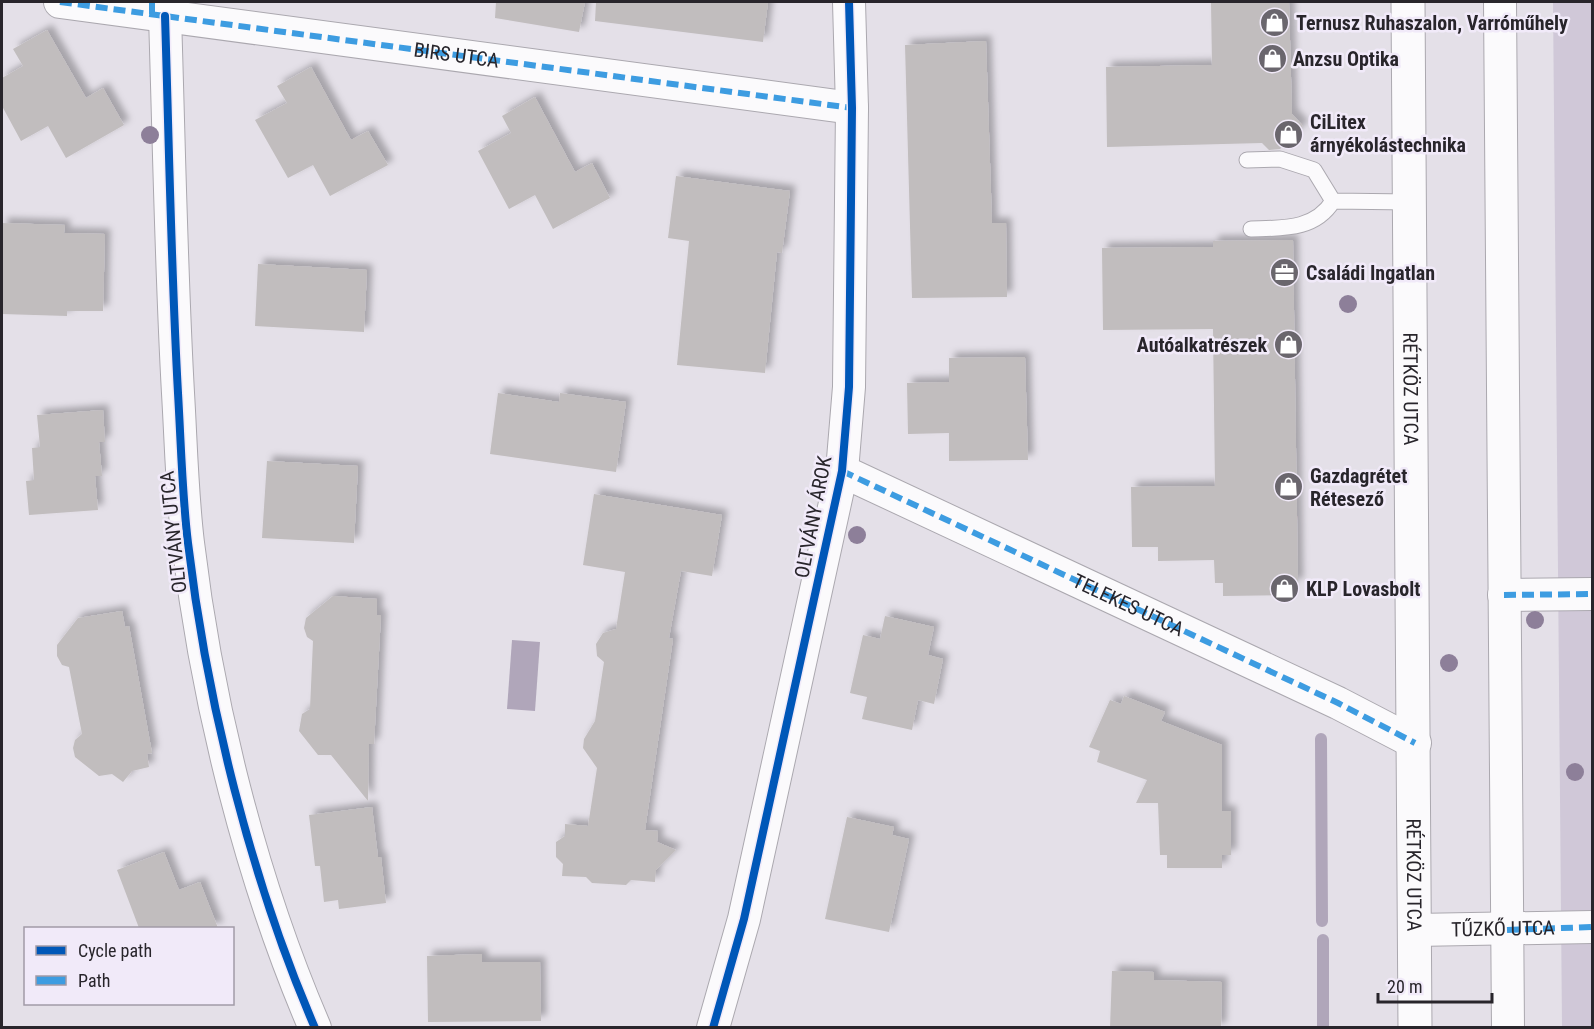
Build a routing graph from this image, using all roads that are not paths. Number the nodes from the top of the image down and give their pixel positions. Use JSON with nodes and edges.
{"nodes":[{"id":1,"x":60,"y":2,"type":"edge"},
{"id":2,"x":849,"y":2,"type":"edge"},
{"id":3,"x":1408,"y":2,"type":"edge"},
{"id":4,"x":1500,"y":2,"type":"edge"},
{"id":5,"x":156,"y":10,"type":"edge"},
{"id":6,"x":852,"y":108,"type":"junction"},
{"id":7,"x":1247,"y":160,"type":"dead end"},
{"id":8,"x":1333,"y":201,"type":"junction"},
{"id":9,"x":1410,"y":202,"type":"junction"},
{"id":10,"x":1251,"y":229,"type":"dead end"},
{"id":11,"x":842,"y":471,"type":"junction"},
{"id":12,"x":1593,"y":594,"type":"edge"},
{"id":13,"x":1504,"y":595,"type":"junction"},
{"id":14,"x":1415,"y":743,"type":"junction"},
{"id":15,"x":1593,"y":927,"type":"edge"},
{"id":16,"x":1415,"y":930,"type":"junction"},
{"id":17,"x":1507,"y":930,"type":"junction"},
{"id":18,"x":315,"y":1028,"type":"edge"},
{"id":19,"x":713,"y":1028,"type":"edge"},
{"id":20,"x":1415,"y":1028,"type":"edge"},
{"id":21,"x":1508,"y":1028,"type":"edge"}],
"edges":[{"from":1,"to":5,"type":"street","name":"BIRS UTCA"},
{"from":2,"to":6,"type":"street","name":"OLTVÁNY ÁROK"},
{"from":3,"to":9,"type":"street","name":"RÉTKÖZ UTCA"},
{"from":4,"to":13,"type":"street"},
{"from":5,"to":6,"type":"street","name":"BIRS UTCA"},
{"from":5,"to":18,"type":"street","name":"OLTVÁNY UTCA"},
{"from":6,"to":11,"type":"street","name":"OLTVÁNY ÁROK"},
{"from":7,"to":8,"type":"lane"},
{"from":8,"to":9,"type":"lane"},
{"from":8,"to":10,"type":"lane"},
{"from":9,"to":14,"type":"street","name":"RÉTKÖZ UTCA"},
{"from":11,"to":14,"type":"street","name":"TELEKES UTCA"},
{"from":11,"to":19,"type":"street","name":"OLTVÁNY ÁROK"},
{"from":12,"to":13,"type":"street"},
{"from":13,"to":17,"type":"street"},
{"from":14,"to":16,"type":"street","name":"RÉTKÖZ UTCA"},
{"from":15,"to":17,"type":"street","name":"TŰZKŐ UTCA"},
{"from":16,"to":17,"type":"street","name":"TŰZKŐ UTCA"},
{"from":16,"to":20,"type":"street","name":"RÉTKÖZ UTCA"},
{"from":17,"to":21,"type":"street"}]}
